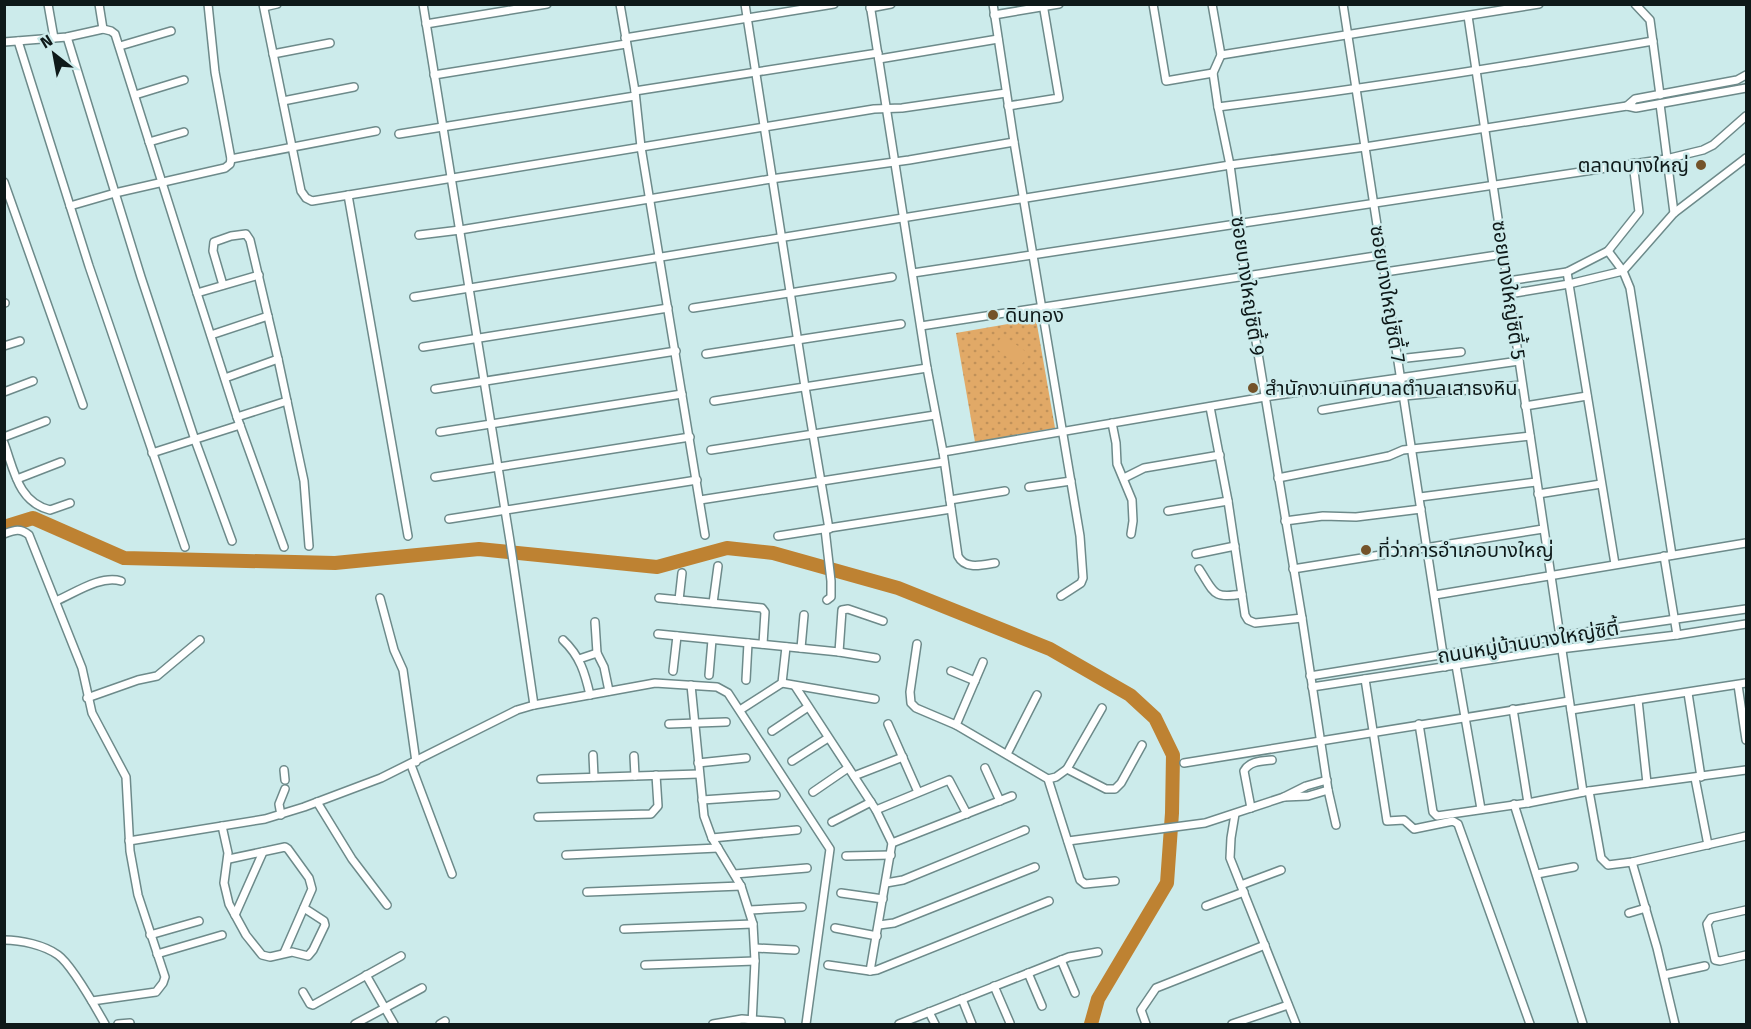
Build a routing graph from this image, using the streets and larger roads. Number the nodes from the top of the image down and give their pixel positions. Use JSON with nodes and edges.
{"nodes":[{"id":1,"x":48,"y":4,"type":"edge"},
{"id":2,"x":99,"y":4,"type":"edge"},
{"id":3,"x":208,"y":4,"type":"edge"},
{"id":4,"x":277,"y":4,"type":"edge"},
{"id":5,"x":423,"y":4,"type":"edge"},
{"id":6,"x":547,"y":4,"type":"edge"},
{"id":7,"x":620,"y":4,"type":"edge"},
{"id":8,"x":745,"y":4,"type":"edge"},
{"id":9,"x":834,"y":4,"type":"edge"},
{"id":10,"x":891,"y":4,"type":"edge"},
{"id":11,"x":993,"y":4,"type":"edge"},
{"id":12,"x":1059,"y":4,"type":"edge"},
{"id":13,"x":1153,"y":4,"type":"edge"},
{"id":14,"x":1212,"y":4,"type":"edge"},
{"id":15,"x":1343,"y":4,"type":"edge"},
{"id":16,"x":1539,"y":4,"type":"edge"},
{"id":17,"x":1635,"y":4,"type":"edge"},
{"id":18,"x":264,"y":6,"type":"edge"},
{"id":19,"x":870,"y":6,"type":"edge"},
{"id":20,"x":1043,"y":6,"type":"edge"},
{"id":21,"x":994,"y":15,"type":"junction"},
{"id":22,"x":1468,"y":16,"type":"junction"},
{"id":23,"x":747,"y":18,"type":"junction"},
{"id":24,"x":426,"y":24,"type":"junction"},
{"id":25,"x":103,"y":29,"type":"junction"},
{"id":26,"x":171,"y":31,"type":"dead end"},
{"id":27,"x":1348,"y":34,"type":"junction"},
{"id":28,"x":67,"y":37,"type":"junction"},
{"id":29,"x":54,"y":38,"type":"junction"},
{"id":30,"x":998,"y":39,"type":"junction"},
{"id":31,"x":18,"y":41,"type":"junction"},
{"id":32,"x":626,"y":41,"type":"junction"},
{"id":33,"x":1653,"y":41,"type":"junction"},
{"id":34,"x":5,"y":42,"type":"edge"},
{"id":35,"x":330,"y":43,"type":"dead end"},
{"id":36,"x":120,"y":46,"type":"junction"},
{"id":37,"x":273,"y":54,"type":"junction"},
{"id":38,"x":1221,"y":55,"type":"junction"},
{"id":39,"x":879,"y":56,"type":"junction"},
{"id":40,"x":1476,"y":71,"type":"junction"},
{"id":41,"x":755,"y":72,"type":"junction"},
{"id":42,"x":1213,"y":73,"type":"junction"},
{"id":43,"x":434,"y":75,"type":"junction"},
{"id":44,"x":1746,"y":75,"type":"edge"},
{"id":45,"x":184,"y":80,"type":"dead end"},
{"id":46,"x":354,"y":87,"type":"dead end"},
{"id":47,"x":1746,"y":88,"type":"edge"},
{"id":48,"x":1356,"y":89,"type":"junction"},
{"id":49,"x":1006,"y":93,"type":"junction"},
{"id":50,"x":635,"y":94,"type":"junction"},
{"id":51,"x":135,"y":95,"type":"junction"},
{"id":52,"x":1660,"y":95,"type":"junction"},
{"id":53,"x":283,"y":101,"type":"junction"},
{"id":54,"x":1660,"y":104,"type":"junction"},
{"id":55,"x":1008,"y":106,"type":"junction"},
{"id":56,"x":1627,"y":106,"type":"junction"},
{"id":57,"x":887,"y":107,"type":"junction"},
{"id":58,"x":1218,"y":107,"type":"junction"},
{"id":59,"x":1746,"y":116,"type":"edge"},
{"id":60,"x":764,"y":126,"type":"junction"},
{"id":61,"x":443,"y":128,"type":"junction"},
{"id":62,"x":1485,"y":129,"type":"junction"},
{"id":63,"x":375,"y":131,"type":"dead end"},
{"id":64,"x":184,"y":132,"type":"dead end"},
{"id":65,"x":399,"y":134,"type":"dead end"},
{"id":66,"x":149,"y":142,"type":"junction"},
{"id":67,"x":1014,"y":142,"type":"junction"},
{"id":68,"x":641,"y":147,"type":"junction"},
{"id":69,"x":1365,"y":147,"type":"junction"},
{"id":70,"x":292,"y":148,"type":"junction"},
{"id":71,"x":1746,"y":158,"type":"edge"},
{"id":72,"x":231,"y":159,"type":"junction"},
{"id":73,"x":1666,"y":159,"type":"junction"},
{"id":74,"x":895,"y":161,"type":"junction"},
{"id":75,"x":1633,"y":164,"type":"junction"},
{"id":76,"x":1230,"y":165,"type":"junction"},
{"id":77,"x":451,"y":178,"type":"junction"},
{"id":78,"x":771,"y":179,"type":"junction"},
{"id":79,"x":4,"y":182,"type":"edge"},
{"id":80,"x":162,"y":182,"type":"junction"},
{"id":81,"x":1494,"y":185,"type":"junction"},
{"id":82,"x":115,"y":193,"type":"junction"},
{"id":83,"x":348,"y":195,"type":"junction"},
{"id":84,"x":1023,"y":199,"type":"junction"},
{"id":85,"x":650,"y":200,"type":"junction"},
{"id":86,"x":1374,"y":204,"type":"junction"},
{"id":87,"x":70,"y":206,"type":"junction"},
{"id":88,"x":1674,"y":213,"type":"junction"},
{"id":89,"x":904,"y":218,"type":"junction"},
{"id":90,"x":1239,"y":222,"type":"junction"},
{"id":91,"x":460,"y":230,"type":"junction"},
{"id":92,"x":418,"y":235,"type":"dead end"},
{"id":93,"x":781,"y":236,"type":"junction"},
{"id":94,"x":1608,"y":251,"type":"junction"},
{"id":95,"x":1504,"y":254,"type":"junction"},
{"id":96,"x":1033,"y":255,"type":"junction"},
{"id":97,"x":1382,"y":255,"type":"junction"},
{"id":98,"x":660,"y":256,"type":"junction"},
{"id":99,"x":1623,"y":271,"type":"junction"},
{"id":100,"x":1385,"y":272,"type":"junction"},
{"id":101,"x":1567,"y":272,"type":"junction"},
{"id":102,"x":913,"y":273,"type":"junction"},
{"id":103,"x":259,"y":275,"type":"junction"},
{"id":104,"x":1245,"y":275,"type":"junction"},
{"id":105,"x":892,"y":277,"type":"dead end"},
{"id":106,"x":1508,"y":281,"type":"junction"},
{"id":107,"x":1569,"y":284,"type":"junction"},
{"id":108,"x":223,"y":285,"type":"junction"},
{"id":109,"x":469,"y":287,"type":"junction"},
{"id":110,"x":196,"y":293,"type":"junction"},
{"id":111,"x":790,"y":293,"type":"junction"},
{"id":112,"x":1509,"y":294,"type":"junction"},
{"id":113,"x":414,"y":297,"type":"dead end"},
{"id":114,"x":1042,"y":307,"type":"junction"},
{"id":115,"x":668,"y":308,"type":"junction"},
{"id":116,"x":693,"y":308,"type":"dead end"},
{"id":117,"x":268,"y":315,"type":"junction"},
{"id":118,"x":901,"y":324,"type":"dead end"},
{"id":119,"x":921,"y":326,"type":"junction"},
{"id":120,"x":211,"y":335,"type":"junction"},
{"id":121,"x":477,"y":339,"type":"junction"},
{"id":122,"x":797,"y":340,"type":"junction"},
{"id":123,"x":20,"y":341,"type":"dead end"},
{"id":124,"x":4,"y":346,"type":"edge"},
{"id":125,"x":423,"y":347,"type":"dead end"},
{"id":126,"x":676,"y":351,"type":"junction"},
{"id":127,"x":1461,"y":352,"type":"dead end"},
{"id":128,"x":706,"y":354,"type":"dead end"},
{"id":129,"x":278,"y":359,"type":"junction"},
{"id":130,"x":1398,"y":359,"type":"junction"},
{"id":131,"x":1519,"y":361,"type":"junction"},
{"id":132,"x":927,"y":368,"type":"junction"},
{"id":133,"x":225,"y":378,"type":"junction"},
{"id":134,"x":1401,"y":379,"type":"junction"},
{"id":135,"x":33,"y":381,"type":"dead end"},
{"id":136,"x":483,"y":381,"type":"junction"},
{"id":137,"x":1522,"y":385,"type":"junction"},
{"id":138,"x":805,"y":387,"type":"junction"},
{"id":139,"x":435,"y":389,"type":"dead end"},
{"id":140,"x":4,"y":392,"type":"edge"},
{"id":141,"x":682,"y":394,"type":"junction"},
{"id":142,"x":1404,"y":396,"type":"junction"},
{"id":143,"x":1587,"y":396,"type":"junction"},
{"id":144,"x":1265,"y":398,"type":"junction"},
{"id":145,"x":287,"y":401,"type":"junction"},
{"id":146,"x":714,"y":401,"type":"dead end"},
{"id":147,"x":83,"y":405,"type":"dead end"},
{"id":148,"x":1525,"y":406,"type":"junction"},
{"id":149,"x":1210,"y":407,"type":"junction"},
{"id":150,"x":1322,"y":410,"type":"dead end"},
{"id":151,"x":935,"y":415,"type":"junction"},
{"id":152,"x":46,"y":421,"type":"dead end"},
{"id":153,"x":239,"y":421,"type":"junction"},
{"id":154,"x":1112,"y":423,"type":"junction"},
{"id":155,"x":491,"y":424,"type":"junction"},
{"id":156,"x":1063,"y":431,"type":"junction"},
{"id":157,"x":440,"y":432,"type":"dead end"},
{"id":158,"x":813,"y":435,"type":"junction"},
{"id":159,"x":1530,"y":436,"type":"junction"},
{"id":160,"x":4,"y":437,"type":"edge"},
{"id":161,"x":690,"y":437,"type":"junction"},
{"id":162,"x":195,"y":440,"type":"junction"},
{"id":163,"x":4,"y":443,"type":"edge"},
{"id":164,"x":1412,"y":449,"type":"junction"},
{"id":165,"x":711,"y":450,"type":"dead end"},
{"id":166,"x":943,"y":452,"type":"junction"},
{"id":167,"x":152,"y":453,"type":"junction"},
{"id":168,"x":1220,"y":455,"type":"junction"},
{"id":169,"x":61,"y":462,"type":"dead end"},
{"id":170,"x":944,"y":462,"type":"junction"},
{"id":171,"x":498,"y":468,"type":"junction"},
{"id":172,"x":435,"y":477,"type":"dead end"},
{"id":173,"x":17,"y":478,"type":"junction"},
{"id":174,"x":1124,"y":478,"type":"junction"},
{"id":175,"x":1278,"y":478,"type":"junction"},
{"id":176,"x":697,"y":480,"type":"junction"},
{"id":177,"x":1071,"y":481,"type":"junction"},
{"id":178,"x":821,"y":482,"type":"junction"},
{"id":179,"x":1536,"y":482,"type":"junction"},
{"id":180,"x":1601,"y":484,"type":"junction"},
{"id":181,"x":1029,"y":487,"type":"dead end"},
{"id":182,"x":1005,"y":491,"type":"dead end"},
{"id":183,"x":1538,"y":494,"type":"junction"},
{"id":184,"x":1419,"y":497,"type":"junction"},
{"id":185,"x":700,"y":500,"type":"junction"},
{"id":186,"x":950,"y":500,"type":"junction"},
{"id":187,"x":1228,"y":501,"type":"junction"},
{"id":188,"x":70,"y":503,"type":"dead end"},
{"id":189,"x":951,"y":508,"type":"junction"},
{"id":190,"x":1421,"y":508,"type":"junction"},
{"id":191,"x":504,"y":510,"type":"junction"},
{"id":192,"x":1168,"y":511,"type":"dead end"},
{"id":193,"x":449,"y":519,"type":"dead end"},
{"id":194,"x":1285,"y":521,"type":"junction"},
{"id":195,"x":827,"y":529,"type":"junction"},
{"id":196,"x":1543,"y":529,"type":"junction"},
{"id":197,"x":4,"y":534,"type":"edge"},
{"id":198,"x":1131,"y":534,"type":"dead end"},
{"id":199,"x":705,"y":535,"type":"dead end"},
{"id":200,"x":408,"y":536,"type":"dead end"},
{"id":201,"x":778,"y":536,"type":"dead end"},
{"id":202,"x":232,"y":541,"type":"dead end"},
{"id":203,"x":1746,"y":543,"type":"edge"},
{"id":204,"x":309,"y":546,"type":"dead end"},
{"id":205,"x":1235,"y":546,"type":"junction"},
{"id":206,"x":1427,"y":546,"type":"junction"},
{"id":207,"x":185,"y":547,"type":"dead end"},
{"id":208,"x":284,"y":547,"type":"dead end"},
{"id":209,"x":1196,"y":554,"type":"dead end"},
{"id":210,"x":1668,"y":556,"type":"junction"},
{"id":211,"x":995,"y":563,"type":"dead end"},
{"id":212,"x":1615,"y":564,"type":"junction"},
{"id":213,"x":717,"y":566,"type":"dead end"},
{"id":214,"x":1199,"y":569,"type":"dead end"},
{"id":215,"x":1293,"y":569,"type":"junction"},
{"id":216,"x":682,"y":573,"type":"dead end"},
{"id":217,"x":1550,"y":574,"type":"junction"},
{"id":218,"x":121,"y":581,"type":"dead end"},
{"id":219,"x":1242,"y":594,"type":"junction"},
{"id":220,"x":1435,"y":595,"type":"junction"},
{"id":221,"x":1061,"y":596,"type":"dead end"},
{"id":222,"x":380,"y":598,"type":"dead end"},
{"id":223,"x":659,"y":598,"type":"dead end"},
{"id":224,"x":679,"y":600,"type":"junction"},
{"id":225,"x":827,"y":600,"type":"dead end"},
{"id":226,"x":56,"y":601,"type":"junction"},
{"id":227,"x":713,"y":603,"type":"junction"},
{"id":228,"x":1746,"y":609,"type":"edge"},
{"id":229,"x":804,"y":615,"type":"dead end"},
{"id":230,"x":1302,"y":618,"type":"junction"},
{"id":231,"x":1674,"y":620,"type":"junction"},
{"id":232,"x":883,"y":621,"type":"dead end"},
{"id":233,"x":595,"y":622,"type":"dead end"},
{"id":234,"x":1746,"y":624,"type":"edge"},
{"id":235,"x":658,"y":634,"type":"dead end"},
{"id":236,"x":1677,"y":635,"type":"junction"},
{"id":237,"x":676,"y":636,"type":"junction"},
{"id":238,"x":1558,"y":636,"type":"junction"},
{"id":239,"x":200,"y":640,"type":"dead end"},
{"id":240,"x":563,"y":640,"type":"dead end"},
{"id":241,"x":712,"y":640,"type":"junction"},
{"id":242,"x":748,"y":643,"type":"junction"},
{"id":243,"x":763,"y":644,"type":"junction"},
{"id":244,"x":917,"y":644,"type":"dead end"},
{"id":245,"x":786,"y":647,"type":"junction"},
{"id":246,"x":801,"y":648,"type":"junction"},
{"id":247,"x":1560,"y":649,"type":"junction"},
{"id":248,"x":839,"y":652,"type":"junction"},
{"id":249,"x":597,"y":654,"type":"junction"},
{"id":250,"x":1454,"y":654,"type":"junction"},
{"id":251,"x":1444,"y":655,"type":"junction"},
{"id":252,"x":876,"y":658,"type":"dead end"},
{"id":253,"x":579,"y":659,"type":"junction"},
{"id":254,"x":983,"y":662,"type":"dead end"},
{"id":255,"x":1456,"y":665,"type":"junction"},
{"id":256,"x":1445,"y":666,"type":"junction"},
{"id":257,"x":673,"y":671,"type":"dead end"},
{"id":258,"x":951,"y":671,"type":"dead end"},
{"id":259,"x":710,"y":675,"type":"dead end"},
{"id":260,"x":1310,"y":676,"type":"junction"},
{"id":261,"x":1365,"y":679,"type":"junction"},
{"id":262,"x":746,"y":680,"type":"dead end"},
{"id":263,"x":975,"y":681,"type":"junction"},
{"id":264,"x":782,"y":683,"type":"junction"},
{"id":265,"x":1746,"y":683,"type":"edge"},
{"id":266,"x":691,"y":685,"type":"junction"},
{"id":267,"x":1738,"y":685,"type":"junction"},
{"id":268,"x":795,"y":686,"type":"junction"},
{"id":269,"x":1312,"y":687,"type":"junction"},
{"id":270,"x":609,"y":691,"type":"junction"},
{"id":271,"x":1688,"y":693,"type":"junction"},
{"id":272,"x":590,"y":694,"type":"junction"},
{"id":273,"x":1037,"y":695,"type":"dead end"},
{"id":274,"x":87,"y":698,"type":"junction"},
{"id":275,"x":875,"y":699,"type":"dead end"},
{"id":276,"x":1638,"y":700,"type":"junction"},
{"id":277,"x":1569,"y":701,"type":"junction"},
{"id":278,"x":534,"y":705,"type":"junction"},
{"id":279,"x":808,"y":707,"type":"junction"},
{"id":280,"x":1102,"y":708,"type":"dead end"},
{"id":281,"x":1513,"y":709,"type":"junction"},
{"id":282,"x":740,"y":710,"type":"junction"},
{"id":283,"x":1571,"y":710,"type":"junction"},
{"id":284,"x":1465,"y":717,"type":"junction"},
{"id":285,"x":726,"y":722,"type":"dead end"},
{"id":286,"x":694,"y":723,"type":"junction"},
{"id":287,"x":669,"y":724,"type":"dead end"},
{"id":288,"x":888,"y":724,"type":"dead end"},
{"id":289,"x":1419,"y":724,"type":"junction"},
{"id":290,"x":956,"y":725,"type":"junction"},
{"id":291,"x":772,"y":731,"type":"dead end"},
{"id":292,"x":1373,"y":732,"type":"junction"},
{"id":293,"x":828,"y":738,"type":"junction"},
{"id":294,"x":1320,"y":740,"type":"junction"},
{"id":295,"x":1746,"y":740,"type":"edge"},
{"id":296,"x":1142,"y":745,"type":"dead end"},
{"id":297,"x":1006,"y":754,"type":"junction"},
{"id":298,"x":593,"y":755,"type":"dead end"},
{"id":299,"x":633,"y":756,"type":"dead end"},
{"id":300,"x":903,"y":757,"type":"junction"},
{"id":301,"x":746,"y":758,"type":"dead end"},
{"id":302,"x":1272,"y":760,"type":"dead end"},
{"id":303,"x":792,"y":761,"type":"dead end"},
{"id":304,"x":413,"y":763,"type":"junction"},
{"id":305,"x":698,"y":763,"type":"junction"},
{"id":306,"x":1184,"y":763,"type":"dead end"},
{"id":307,"x":848,"y":768,"type":"junction"},
{"id":308,"x":985,"y":768,"type":"dead end"},
{"id":309,"x":1067,"y":769,"type":"junction"},
{"id":310,"x":284,"y":770,"type":"dead end"},
{"id":311,"x":1746,"y":770,"type":"edge"},
{"id":312,"x":699,"y":774,"type":"junction"},
{"id":313,"x":656,"y":775,"type":"junction"},
{"id":314,"x":635,"y":776,"type":"junction"},
{"id":315,"x":854,"y":776,"type":"junction"},
{"id":316,"x":594,"y":777,"type":"junction"},
{"id":317,"x":1698,"y":777,"type":"junction"},
{"id":318,"x":541,"y":779,"type":"dead end"},
{"id":319,"x":1048,"y":779,"type":"junction"},
{"id":320,"x":285,"y":780,"type":"dead end"},
{"id":321,"x":1327,"y":780,"type":"junction"},
{"id":322,"x":1647,"y":783,"type":"junction"},
{"id":323,"x":285,"y":789,"type":"dead end"},
{"id":324,"x":1328,"y":790,"type":"junction"},
{"id":325,"x":813,"y":792,"type":"dead end"},
{"id":326,"x":918,"y":792,"type":"junction"},
{"id":327,"x":1586,"y":792,"type":"junction"},
{"id":328,"x":776,"y":795,"type":"dead end"},
{"id":329,"x":1012,"y":796,"type":"dead end"},
{"id":330,"x":1284,"y":796,"type":"junction"},
{"id":331,"x":702,"y":800,"type":"junction"},
{"id":332,"x":1000,"y":801,"type":"junction"},
{"id":333,"x":317,"y":802,"type":"junction"},
{"id":334,"x":871,"y":802,"type":"junction"},
{"id":335,"x":1528,"y":803,"type":"junction"},
{"id":336,"x":1514,"y":804,"type":"junction"},
{"id":337,"x":1251,"y":808,"type":"junction"},
{"id":338,"x":1481,"y":809,"type":"junction"},
{"id":339,"x":876,"y":810,"type":"junction"},
{"id":340,"x":967,"y":814,"type":"junction"},
{"id":341,"x":1235,"y":814,"type":"junction"},
{"id":342,"x":281,"y":815,"type":"junction"},
{"id":343,"x":538,"y":817,"type":"dead end"},
{"id":344,"x":832,"y":822,"type":"dead end"},
{"id":345,"x":1336,"y":825,"type":"dead end"},
{"id":346,"x":222,"y":826,"type":"junction"},
{"id":347,"x":797,"y":830,"type":"dead end"},
{"id":348,"x":1025,"y":830,"type":"dead end"},
{"id":349,"x":1746,"y":836,"type":"edge"},
{"id":350,"x":712,"y":838,"type":"junction"},
{"id":351,"x":129,"y":841,"type":"junction"},
{"id":352,"x":1068,"y":841,"type":"junction"},
{"id":353,"x":892,"y":843,"type":"junction"},
{"id":354,"x":1708,"y":845,"type":"junction"},
{"id":355,"x":718,"y":848,"type":"junction"},
{"id":356,"x":262,"y":852,"type":"junction"},
{"id":357,"x":566,"y":855,"type":"dead end"},
{"id":358,"x":891,"y":855,"type":"junction"},
{"id":359,"x":846,"y":856,"type":"dead end"},
{"id":360,"x":229,"y":859,"type":"junction"},
{"id":361,"x":1632,"y":862,"type":"junction"},
{"id":362,"x":1035,"y":867,"type":"dead end"},
{"id":363,"x":1574,"y":867,"type":"dead end"},
{"id":364,"x":807,"y":868,"type":"dead end"},
{"id":365,"x":1281,"y":870,"type":"dead end"},
{"id":366,"x":452,"y":874,"type":"dead end"},
{"id":367,"x":735,"y":874,"type":"junction"},
{"id":368,"x":1537,"y":874,"type":"junction"},
{"id":369,"x":1115,"y":881,"type":"dead end"},
{"id":370,"x":886,"y":883,"type":"junction"},
{"id":371,"x":741,"y":886,"type":"junction"},
{"id":372,"x":1243,"y":889,"type":"junction"},
{"id":373,"x":587,"y":892,"type":"dead end"},
{"id":374,"x":841,"y":892,"type":"dead end"},
{"id":375,"x":883,"y":899,"type":"junction"},
{"id":376,"x":1049,"y":901,"type":"dead end"},
{"id":377,"x":387,"y":905,"type":"dead end"},
{"id":378,"x":1206,"y":906,"type":"dead end"},
{"id":379,"x":802,"y":907,"type":"dead end"},
{"id":380,"x":304,"y":908,"type":"junction"},
{"id":381,"x":1646,"y":908,"type":"junction"},
{"id":382,"x":750,"y":910,"type":"junction"},
{"id":383,"x":1746,"y":910,"type":"edge"},
{"id":384,"x":1629,"y":913,"type":"dead end"},
{"id":385,"x":235,"y":915,"type":"junction"},
{"id":386,"x":200,"y":921,"type":"dead end"},
{"id":387,"x":753,"y":924,"type":"junction"},
{"id":388,"x":879,"y":925,"type":"junction"},
{"id":389,"x":835,"y":928,"type":"dead end"},
{"id":390,"x":624,"y":929,"type":"dead end"},
{"id":391,"x":150,"y":935,"type":"junction"},
{"id":392,"x":222,"y":935,"type":"dead end"},
{"id":393,"x":877,"y":936,"type":"junction"},
{"id":394,"x":4,"y":940,"type":"edge"},
{"id":395,"x":1265,"y":945,"type":"junction"},
{"id":396,"x":755,"y":948,"type":"junction"},
{"id":397,"x":795,"y":950,"type":"dead end"},
{"id":398,"x":284,"y":952,"type":"junction"},
{"id":399,"x":1098,"y":952,"type":"dead end"},
{"id":400,"x":158,"y":954,"type":"junction"},
{"id":401,"x":401,"y":956,"type":"dead end"},
{"id":402,"x":1746,"y":956,"type":"edge"},
{"id":403,"x":1061,"y":960,"type":"junction"},
{"id":404,"x":755,"y":961,"type":"junction"},
{"id":405,"x":645,"y":965,"type":"dead end"},
{"id":406,"x":828,"y":965,"type":"dead end"},
{"id":407,"x":1705,"y":966,"type":"dead end"},
{"id":408,"x":870,"y":971,"type":"junction"},
{"id":409,"x":1028,"y":973,"type":"junction"},
{"id":410,"x":366,"y":975,"type":"junction"},
{"id":411,"x":1664,"y":975,"type":"junction"},
{"id":412,"x":994,"y":986,"type":"junction"},
{"id":413,"x":422,"y":988,"type":"dead end"},
{"id":414,"x":303,"y":992,"type":"dead end"},
{"id":415,"x":1075,"y":993,"type":"dead end"},
{"id":416,"x":962,"y":999,"type":"junction"},
{"id":417,"x":94,"y":1004,"type":"junction"},
{"id":418,"x":1288,"y":1005,"type":"junction"},
{"id":419,"x":1042,"y":1006,"type":"dead end"},
{"id":420,"x":385,"y":1008,"type":"junction"},
{"id":421,"x":929,"y":1012,"type":"junction"},
{"id":422,"x":752,"y":1022,"type":"edge"},
{"id":423,"x":781,"y":1022,"type":"dead end"},
{"id":424,"x":806,"y":1022,"type":"edge"},
{"id":425,"x":130,"y":1023,"type":"edge"},
{"id":426,"x":1010,"y":1023,"type":"dead end"},
{"id":427,"x":105,"y":1024,"type":"edge"},
{"id":428,"x":118,"y":1024,"type":"edge"},
{"id":429,"x":355,"y":1024,"type":"edge"},
{"id":430,"x":394,"y":1024,"type":"edge"},
{"id":431,"x":713,"y":1024,"type":"edge"},
{"id":432,"x":899,"y":1024,"type":"edge"},
{"id":433,"x":934,"y":1024,"type":"edge"},
{"id":434,"x":972,"y":1024,"type":"edge"},
{"id":435,"x":1146,"y":1024,"type":"edge"},
{"id":436,"x":1232,"y":1024,"type":"edge"},
{"id":437,"x":1296,"y":1024,"type":"edge"},
{"id":438,"x":1530,"y":1024,"type":"edge"},
{"id":439,"x":1583,"y":1024,"type":"edge"},
{"id":440,"x":1675,"y":1024,"type":"edge"}],
"edges":[{"from":1,"to":29,"type":"street"},
{"from":2,"to":25,"type":"street"},
{"from":3,"to":72,"type":"street"},
{"from":4,"to":18,"type":"street"},
{"from":5,"to":24,"type":"street"},
{"from":6,"to":24,"type":"street"},
{"from":7,"to":32,"type":"street"},
{"from":8,"to":23,"type":"street"},
{"from":9,"to":23,"type":"street"},
{"from":10,"to":19,"type":"street"},
{"from":11,"to":21,"type":"street"},
{"from":12,"to":20,"type":"street"},
{"from":13,"to":42,"type":"street"},
{"from":14,"to":38,"type":"street"},
{"from":15,"to":27,"type":"street","name":"ซอยบางใหญ่ซิตี้ 7"},
{"from":16,"to":22,"type":"street"},
{"from":17,"to":33,"type":"street"},
{"from":18,"to":37,"type":"street"},
{"from":19,"to":39,"type":"street"},
{"from":20,"to":21,"type":"street"},
{"from":20,"to":55,"type":"street"},
{"from":21,"to":30,"type":"street"},
{"from":22,"to":27,"type":"street"},
{"from":22,"to":40,"type":"street","name":"ซอยบางใหญ่ซิตี้ 5"},
{"from":23,"to":32,"type":"street"},
{"from":23,"to":41,"type":"street"},
{"from":24,"to":43,"type":"street"},
{"from":25,"to":28,"type":"street"},
{"from":25,"to":36,"type":"street"},
{"from":26,"to":36,"type":"street"},
{"from":27,"to":38,"type":"street"},
{"from":27,"to":48,"type":"street","name":"ซอยบางใหญ่ซิตี้ 7"},
{"from":28,"to":29,"type":"street"},
{"from":28,"to":82,"type":"street"},
{"from":29,"to":31,"type":"street"},
{"from":30,"to":39,"type":"street"},
{"from":30,"to":49,"type":"street"},
{"from":31,"to":34,"type":"street"},
{"from":31,"to":87,"type":"street"},
{"from":32,"to":43,"type":"street"},
{"from":32,"to":50,"type":"street"},
{"from":33,"to":40,"type":"street"},
{"from":33,"to":52,"type":"street"},
{"from":35,"to":37,"type":"street"},
{"from":36,"to":51,"type":"street"},
{"from":37,"to":53,"type":"street"},
{"from":38,"to":42,"type":"street"},
{"from":39,"to":41,"type":"street"},
{"from":39,"to":57,"type":"street"},
{"from":40,"to":48,"type":"street"},
{"from":40,"to":62,"type":"street","name":"ซอยบางใหญ่ซิตี้ 5"},
{"from":41,"to":50,"type":"street"},
{"from":41,"to":60,"type":"street"},
{"from":42,"to":58,"type":"street","name":"ซอยบางใหญ่ซิตี้ 9"},
{"from":43,"to":61,"type":"street"},
{"from":44,"to":52,"type":"street"},
{"from":45,"to":51,"type":"street"},
{"from":46,"to":53,"type":"street"},
{"from":47,"to":54,"type":"street"},
{"from":48,"to":58,"type":"street"},
{"from":48,"to":69,"type":"street","name":"ซอยบางใหญ่ซิตี้ 7"},
{"from":49,"to":55,"type":"street"},
{"from":49,"to":57,"type":"street"},
{"from":50,"to":61,"type":"street"},
{"from":50,"to":68,"type":"street"},
{"from":51,"to":66,"type":"street"},
{"from":52,"to":56,"type":"street"},
{"from":53,"to":70,"type":"street"},
{"from":54,"to":56,"type":"street"},
{"from":54,"to":73,"type":"street"},
{"from":55,"to":67,"type":"street"},
{"from":56,"to":62,"type":"street"},
{"from":57,"to":60,"type":"street"},
{"from":57,"to":74,"type":"street"},
{"from":58,"to":76,"type":"street","name":"ซอยบางใหญ่ซิตี้ 9"},
{"from":59,"to":73,"type":"street"},
{"from":60,"to":68,"type":"street"},
{"from":60,"to":78,"type":"street"},
{"from":61,"to":65,"type":"street"},
{"from":61,"to":77,"type":"street"},
{"from":62,"to":69,"type":"street"},
{"from":62,"to":81,"type":"street","name":"ซอยบางใหญ่ซิตี้ 5"},
{"from":63,"to":70,"type":"street"},
{"from":64,"to":66,"type":"street"},
{"from":66,"to":80,"type":"street"},
{"from":67,"to":74,"type":"street"},
{"from":67,"to":84,"type":"street"},
{"from":68,"to":77,"type":"street"},
{"from":68,"to":85,"type":"street"},
{"from":69,"to":76,"type":"street"},
{"from":69,"to":86,"type":"street","name":"ซอยบางใหญ่ซิตี้ 7"},
{"from":70,"to":72,"type":"street"},
{"from":70,"to":83,"type":"street"},
{"from":71,"to":88,"type":"street"},
{"from":72,"to":80,"type":"street"},
{"from":73,"to":75,"type":"street"},
{"from":73,"to":88,"type":"street"},
{"from":74,"to":78,"type":"street"},
{"from":74,"to":89,"type":"street"},
{"from":75,"to":81,"type":"street"},
{"from":75,"to":94,"type":"street"},
{"from":76,"to":84,"type":"street"},
{"from":76,"to":90,"type":"street","name":"ซอยบางใหญ่ซิตี้ 9"},
{"from":77,"to":83,"type":"street"},
{"from":77,"to":91,"type":"street"},
{"from":78,"to":85,"type":"street"},
{"from":78,"to":93,"type":"street"},
{"from":79,"to":147,"type":"street"},
{"from":80,"to":82,"type":"street"},
{"from":80,"to":110,"type":"street"},
{"from":81,"to":86,"type":"street"},
{"from":81,"to":95,"type":"street","name":"ซอยบางใหญ่ซิตี้ 5"},
{"from":82,"to":87,"type":"street"},
{"from":82,"to":162,"type":"street"},
{"from":83,"to":200,"type":"street"},
{"from":84,"to":89,"type":"street"},
{"from":84,"to":96,"type":"street"},
{"from":85,"to":91,"type":"street"},
{"from":85,"to":98,"type":"street"},
{"from":86,"to":90,"type":"street"},
{"from":86,"to":97,"type":"street","name":"ซอยบางใหญ่ซิตี้ 7"},
{"from":87,"to":167,"type":"street"},
{"from":88,"to":99,"type":"street"},
{"from":89,"to":93,"type":"street"},
{"from":89,"to":102,"type":"street"},
{"from":90,"to":96,"type":"street"},
{"from":90,"to":104,"type":"street","name":"ซอยบางใหญ่ซิตี้ 9"},
{"from":91,"to":92,"type":"street"},
{"from":91,"to":109,"type":"street"},
{"from":93,"to":98,"type":"street"},
{"from":93,"to":111,"type":"street"},
{"from":94,"to":99,"type":"street"},
{"from":94,"to":101,"type":"street"},
{"from":95,"to":100,"type":"street"},
{"from":95,"to":106,"type":"street","name":"ซอยบางใหญ่ซิตี้ 5"},
{"from":96,"to":102,"type":"street"},
{"from":96,"to":114,"type":"street"},
{"from":97,"to":100,"type":"street","name":"ซอยบางใหญ่ซิตี้ 7"},
{"from":97,"to":104,"type":"street"},
{"from":98,"to":109,"type":"street"},
{"from":98,"to":115,"type":"street"},
{"from":99,"to":107,"type":"street"},
{"from":99,"to":210,"type":"street"},
{"from":100,"to":130,"type":"street","name":"ซอยบางใหญ่ซิตี้ 7"},
{"from":101,"to":106,"type":"street"},
{"from":101,"to":107,"type":"street"},
{"from":102,"to":119,"type":"street"},
{"from":103,"to":108,"type":"street"},
{"from":103,"to":108,"type":"street"},
{"from":103,"to":117,"type":"street"},
{"from":104,"to":114,"type":"street"},
{"from":104,"to":144,"type":"street","name":"ซอยบางใหญ่ซิตี้ 9"},
{"from":105,"to":111,"type":"street"},
{"from":106,"to":112,"type":"street","name":"ซอยบางใหญ่ซิตี้ 5"},
{"from":107,"to":112,"type":"street"},
{"from":107,"to":143,"type":"street"},
{"from":108,"to":110,"type":"street"},
{"from":109,"to":113,"type":"street"},
{"from":109,"to":121,"type":"street"},
{"from":110,"to":120,"type":"street"},
{"from":111,"to":116,"type":"street"},
{"from":111,"to":122,"type":"street"},
{"from":112,"to":131,"type":"street","name":"ซอยบางใหญ่ซิตี้ 5"},
{"from":114,"to":119,"type":"street"},
{"from":114,"to":156,"type":"street"},
{"from":115,"to":121,"type":"street"},
{"from":115,"to":126,"type":"street"},
{"from":117,"to":120,"type":"street"},
{"from":117,"to":129,"type":"street"},
{"from":118,"to":122,"type":"street"},
{"from":119,"to":132,"type":"street"},
{"from":120,"to":133,"type":"street"},
{"from":121,"to":125,"type":"street"},
{"from":121,"to":136,"type":"street"},
{"from":122,"to":128,"type":"street"},
{"from":122,"to":138,"type":"street"},
{"from":123,"to":124,"type":"street"},
{"from":126,"to":136,"type":"street"},
{"from":126,"to":141,"type":"street"},
{"from":127,"to":130,"type":"street"},
{"from":129,"to":133,"type":"street"},
{"from":129,"to":145,"type":"street"},
{"from":130,"to":134,"type":"street","name":"ซอยบางใหญ่ซิตี้ 7"},
{"from":131,"to":134,"type":"street"},
{"from":131,"to":137,"type":"street","name":"ซอยบางใหญ่ซิตี้ 5"},
{"from":132,"to":138,"type":"street"},
{"from":132,"to":151,"type":"street"},
{"from":133,"to":153,"type":"street"},
{"from":134,"to":142,"type":"street","name":"ซอยบางใหญ่ซิตี้ 7"},
{"from":134,"to":144,"type":"street"},
{"from":135,"to":140,"type":"street"},
{"from":136,"to":139,"type":"street"},
{"from":136,"to":155,"type":"street"},
{"from":137,"to":142,"type":"street"},
{"from":137,"to":148,"type":"street","name":"ซอยบางใหญ่ซิตี้ 5"},
{"from":138,"to":146,"type":"street"},
{"from":138,"to":158,"type":"street"},
{"from":141,"to":155,"type":"street"},
{"from":141,"to":161,"type":"street"},
{"from":142,"to":150,"type":"street"},
{"from":142,"to":164,"type":"street","name":"ซอยบางใหญ่ซิตี้ 7"},
{"from":143,"to":148,"type":"street"},
{"from":143,"to":180,"type":"street"},
{"from":144,"to":149,"type":"street"},
{"from":144,"to":175,"type":"street","name":"ซอยบางใหญ่ซิตี้ 9"},
{"from":145,"to":153,"type":"street"},
{"from":145,"to":204,"type":"street"},
{"from":148,"to":159,"type":"street","name":"ซอยบางใหญ่ซิตี้ 5"},
{"from":149,"to":154,"type":"street"},
{"from":149,"to":168,"type":"street"},
{"from":151,"to":158,"type":"street"},
{"from":151,"to":166,"type":"street"},
{"from":152,"to":160,"type":"street"},
{"from":153,"to":162,"type":"street"},
{"from":153,"to":208,"type":"street"},
{"from":154,"to":156,"type":"street"},
{"from":154,"to":174,"type":"street"},
{"from":155,"to":157,"type":"street"},
{"from":155,"to":171,"type":"street"},
{"from":156,"to":166,"type":"street"},
{"from":156,"to":177,"type":"street"},
{"from":158,"to":165,"type":"street"},
{"from":158,"to":178,"type":"street"},
{"from":159,"to":164,"type":"street"},
{"from":159,"to":179,"type":"street","name":"ซอยบางใหญ่ซิตี้ 5"},
{"from":161,"to":171,"type":"street"},
{"from":161,"to":176,"type":"street"},
{"from":162,"to":167,"type":"street"},
{"from":162,"to":202,"type":"street"},
{"from":163,"to":173,"type":"street"},
{"from":164,"to":175,"type":"street"},
{"from":164,"to":184,"type":"street","name":"ซอยบางใหญ่ซิตี้ 7"},
{"from":166,"to":170,"type":"street"},
{"from":167,"to":207,"type":"street"},
{"from":168,"to":174,"type":"street"},
{"from":168,"to":187,"type":"street"},
{"from":169,"to":173,"type":"street"},
{"from":170,"to":178,"type":"street"},
{"from":170,"to":186,"type":"street"},
{"from":171,"to":172,"type":"street"},
{"from":171,"to":191,"type":"street"},
{"from":173,"to":188,"type":"street"},
{"from":174,"to":198,"type":"street"},
{"from":175,"to":194,"type":"street","name":"ซอยบางใหญ่ซิตี้ 9"},
{"from":176,"to":185,"type":"street"},
{"from":176,"to":191,"type":"street"},
{"from":177,"to":181,"type":"street"},
{"from":177,"to":221,"type":"street"},
{"from":178,"to":185,"type":"street"},
{"from":178,"to":195,"type":"street"},
{"from":179,"to":183,"type":"street","name":"ซอยบางใหญ่ซิตี้ 5"},
{"from":179,"to":184,"type":"street"},
{"from":180,"to":183,"type":"street"},
{"from":180,"to":212,"type":"street"},
{"from":182,"to":186,"type":"street"},
{"from":183,"to":196,"type":"street","name":"ซอยบางใหญ่ซิตี้ 5"},
{"from":184,"to":190,"type":"street","name":"ซอยบางใหญ่ซิตี้ 7"},
{"from":185,"to":199,"type":"street"},
{"from":186,"to":189,"type":"street"},
{"from":187,"to":192,"type":"street"},
{"from":187,"to":205,"type":"street"},
{"from":189,"to":195,"type":"street"},
{"from":189,"to":211,"type":"street"},
{"from":190,"to":194,"type":"street"},
{"from":190,"to":206,"type":"street","name":"ซอยบางใหญ่ซิตี้ 7"},
{"from":191,"to":193,"type":"street"},
{"from":191,"to":278,"type":"street"},
{"from":194,"to":215,"type":"street","name":"ซอยบางใหญ่ซิตี้ 9"},
{"from":195,"to":201,"type":"street"},
{"from":195,"to":225,"type":"street"},
{"from":196,"to":206,"type":"street"},
{"from":196,"to":217,"type":"street","name":"ซอยบางใหญ่ซิตี้ 5"},
{"from":197,"to":226,"type":"street"},
{"from":203,"to":210,"type":"street"},
{"from":205,"to":209,"type":"street"},
{"from":205,"to":219,"type":"street"},
{"from":206,"to":215,"type":"street"},
{"from":206,"to":220,"type":"street","name":"ซอยบางใหญ่ซิตี้ 7"},
{"from":210,"to":212,"type":"street"},
{"from":210,"to":231,"type":"street"},
{"from":212,"to":217,"type":"street"},
{"from":213,"to":227,"type":"street"},
{"from":214,"to":219,"type":"street"},
{"from":215,"to":230,"type":"street","name":"ซอยบางใหญ่ซิตี้ 9"},
{"from":216,"to":224,"type":"street"},
{"from":217,"to":220,"type":"street"},
{"from":217,"to":238,"type":"street","name":"ซอยบางใหญ่ซิตี้ 5"},
{"from":218,"to":226,"type":"street"},
{"from":219,"to":230,"type":"street"},
{"from":220,"to":251,"type":"street","name":"ซอยบางใหญ่ซิตี้ 7"},
{"from":222,"to":304,"type":"street"},
{"from":223,"to":224,"type":"street"},
{"from":224,"to":227,"type":"street"},
{"from":226,"to":274,"type":"street"},
{"from":227,"to":243,"type":"street"},
{"from":228,"to":231,"type":"street","name":"ถนนหมู่บ้านบางใหญ่ซิตี้"},
{"from":229,"to":246,"type":"street"},
{"from":230,"to":260,"type":"street","name":"ซอยบางใหญ่ซิตี้ 9"},
{"from":231,"to":236,"type":"street"},
{"from":231,"to":238,"type":"street","name":"ถนนหมู่บ้านบางใหญ่ซิตี้"},
{"from":232,"to":248,"type":"street"},
{"from":233,"to":249,"type":"street"},
{"from":234,"to":236,"type":"street","name":"ถนนหมู่บ้านบางใหญ่ซิตี้"},
{"from":235,"to":237,"type":"street"},
{"from":236,"to":247,"type":"street","name":"ถนนหมู่บ้านบางใหญ่ซิตี้"},
{"from":237,"to":241,"type":"street"},
{"from":237,"to":257,"type":"street"},
{"from":238,"to":247,"type":"street","name":"ซอยบางใหญ่ซิตี้ 5"},
{"from":238,"to":250,"type":"street","name":"ถนนหมู่บ้านบางใหญ่ซิตี้"},
{"from":239,"to":274,"type":"street"},
{"from":240,"to":253,"type":"street"},
{"from":241,"to":242,"type":"street"},
{"from":241,"to":259,"type":"street"},
{"from":242,"to":243,"type":"street"},
{"from":242,"to":262,"type":"street"},
{"from":243,"to":245,"type":"street"},
{"from":244,"to":290,"type":"street"},
{"from":245,"to":246,"type":"street"},
{"from":245,"to":264,"type":"street"},
{"from":246,"to":248,"type":"street"},
{"from":247,"to":255,"type":"street","name":"ถนนหมู่บ้านบางใหญ่ซิตี้"},
{"from":247,"to":277,"type":"street","name":"ซอยบางใหญ่ซิตี้ 5"},
{"from":248,"to":252,"type":"street"},
{"from":249,"to":253,"type":"street"},
{"from":249,"to":270,"type":"street"},
{"from":250,"to":251,"type":"street","name":"ถนนหมู่บ้านบางใหญ่ซิตี้"},
{"from":250,"to":255,"type":"street"},
{"from":251,"to":256,"type":"street","name":"ซอยบางใหญ่ซิตี้ 7"},
{"from":251,"to":260,"type":"street","name":"ถนนหมู่บ้านบางใหญ่ซิตี้"},
{"from":253,"to":272,"type":"street"},
{"from":254,"to":263,"type":"street"},
{"from":255,"to":256,"type":"street","name":"ถนนหมู่บ้านบางใหญ่ซิตี้"},
{"from":255,"to":284,"type":"street"},
{"from":256,"to":261,"type":"street","name":"ถนนหมู่บ้านบางใหญ่ซิตี้"},
{"from":258,"to":263,"type":"street"},
{"from":260,"to":269,"type":"street","name":"ซอยบางใหญ่ซิตี้ 9"},
{"from":261,"to":269,"type":"street","name":"ถนนหมู่บ้านบางใหญ่ซิตี้"},
{"from":261,"to":292,"type":"street"},
{"from":263,"to":290,"type":"street"},
{"from":264,"to":268,"type":"street"},
{"from":264,"to":282,"type":"street"},
{"from":265,"to":267,"type":"street"},
{"from":266,"to":270,"type":"street"},
{"from":266,"to":282,"type":"street"},
{"from":266,"to":286,"type":"street"},
{"from":267,"to":271,"type":"street"},
{"from":267,"to":295,"type":"street"},
{"from":268,"to":275,"type":"street"},
{"from":268,"to":279,"type":"street"},
{"from":269,"to":294,"type":"street","name":"ซอยบางใหญ่ซิตี้ 9"},
{"from":270,"to":272,"type":"street"},
{"from":271,"to":276,"type":"street"},
{"from":271,"to":317,"type":"street"},
{"from":272,"to":278,"type":"street"},
{"from":273,"to":297,"type":"street"},
{"from":274,"to":351,"type":"street"},
{"from":276,"to":283,"type":"street"},
{"from":276,"to":322,"type":"street"},
{"from":277,"to":281,"type":"street"},
{"from":277,"to":283,"type":"street","name":"ซอยบางใหญ่ซิตี้ 5"},
{"from":278,"to":304,"type":"street"},
{"from":279,"to":291,"type":"street"},
{"from":279,"to":293,"type":"street"},
{"from":280,"to":309,"type":"street"},
{"from":281,"to":284,"type":"street"},
{"from":281,"to":335,"type":"street"},
{"from":282,"to":424,"type":"street"},
{"from":283,"to":327,"type":"street","name":"ซอยบางใหญ่ซิตี้ 5"},
{"from":284,"to":289,"type":"street"},
{"from":284,"to":338,"type":"street"},
{"from":285,"to":286,"type":"street"},
{"from":286,"to":287,"type":"street"},
{"from":286,"to":305,"type":"street"},
{"from":288,"to":300,"type":"street"},
{"from":289,"to":292,"type":"street"},
{"from":289,"to":338,"type":"street"},
{"from":290,"to":297,"type":"street"},
{"from":292,"to":294,"type":"street"},
{"from":292,"to":438,"type":"street"},
{"from":293,"to":303,"type":"street"},
{"from":293,"to":307,"type":"street"},
{"from":294,"to":306,"type":"street"},
{"from":294,"to":321,"type":"street","name":"ซอยบางใหญ่ซิตี้ 9"},
{"from":296,"to":309,"type":"street"},
{"from":297,"to":319,"type":"street"},
{"from":298,"to":316,"type":"street"},
{"from":299,"to":314,"type":"street"},
{"from":300,"to":315,"type":"street"},
{"from":300,"to":326,"type":"street"},
{"from":301,"to":305,"type":"street"},
{"from":302,"to":337,"type":"street"},
{"from":304,"to":333,"type":"street"},
{"from":304,"to":366,"type":"street"},
{"from":305,"to":312,"type":"street"},
{"from":307,"to":315,"type":"street"},
{"from":307,"to":325,"type":"street"},
{"from":308,"to":332,"type":"street"},
{"from":309,"to":319,"type":"street"},
{"from":310,"to":320,"type":"street"},
{"from":311,"to":317,"type":"street"},
{"from":312,"to":313,"type":"street"},
{"from":312,"to":331,"type":"street"},
{"from":313,"to":314,"type":"street"},
{"from":313,"to":343,"type":"street"},
{"from":314,"to":316,"type":"street"},
{"from":315,"to":334,"type":"street"},
{"from":316,"to":318,"type":"street"},
{"from":317,"to":322,"type":"street"},
{"from":317,"to":354,"type":"street"},
{"from":319,"to":352,"type":"street"},
{"from":321,"to":324,"type":"street","name":"ซอยบางใหญ่ซิตี้ 9"},
{"from":321,"to":330,"type":"street"},
{"from":322,"to":327,"type":"street"},
{"from":323,"to":342,"type":"street"},
{"from":324,"to":330,"type":"street"},
{"from":324,"to":345,"type":"street","name":"ซอยบางใหญ่ซิตี้ 9"},
{"from":326,"to":339,"type":"street"},
{"from":326,"to":340,"type":"street"},
{"from":327,"to":335,"type":"street"},
{"from":327,"to":361,"type":"street","name":"ซอยบางใหญ่ซิตี้ 5"},
{"from":328,"to":331,"type":"street"},
{"from":329,"to":332,"type":"street"},
{"from":330,"to":337,"type":"street"},
{"from":331,"to":350,"type":"street"},
{"from":332,"to":340,"type":"street"},
{"from":333,"to":342,"type":"street"},
{"from":333,"to":377,"type":"street"},
{"from":334,"to":339,"type":"street"},
{"from":334,"to":344,"type":"street"},
{"from":335,"to":336,"type":"street"},
{"from":336,"to":338,"type":"street"},
{"from":336,"to":368,"type":"street"},
{"from":337,"to":341,"type":"street"},
{"from":339,"to":353,"type":"street"},
{"from":340,"to":353,"type":"street"},
{"from":341,"to":352,"type":"street"},
{"from":341,"to":372,"type":"street"},
{"from":342,"to":346,"type":"street"},
{"from":346,"to":351,"type":"street"},
{"from":346,"to":360,"type":"street"},
{"from":347,"to":350,"type":"street"},
{"from":348,"to":370,"type":"street"},
{"from":349,"to":354,"type":"street"},
{"from":350,"to":355,"type":"street"},
{"from":351,"to":391,"type":"street"},
{"from":352,"to":369,"type":"street"},
{"from":353,"to":358,"type":"street"},
{"from":354,"to":361,"type":"street"},
{"from":355,"to":357,"type":"street"},
{"from":355,"to":367,"type":"street"},
{"from":356,"to":360,"type":"street"},
{"from":356,"to":380,"type":"street"},
{"from":356,"to":385,"type":"street"},
{"from":358,"to":359,"type":"street"},
{"from":358,"to":370,"type":"street"},
{"from":360,"to":385,"type":"street"},
{"from":361,"to":381,"type":"street"},
{"from":362,"to":388,"type":"street"},
{"from":363,"to":368,"type":"street"},
{"from":364,"to":367,"type":"street"},
{"from":365,"to":372,"type":"street"},
{"from":367,"to":371,"type":"street"},
{"from":368,"to":439,"type":"street"},
{"from":370,"to":375,"type":"street"},
{"from":371,"to":373,"type":"street"},
{"from":371,"to":382,"type":"street"},
{"from":372,"to":378,"type":"street"},
{"from":372,"to":395,"type":"street"},
{"from":374,"to":375,"type":"street"},
{"from":375,"to":388,"type":"street"},
{"from":376,"to":408,"type":"street"},
{"from":379,"to":382,"type":"street"},
{"from":380,"to":398,"type":"street"},
{"from":380,"to":398,"type":"street"},
{"from":381,"to":384,"type":"street"},
{"from":381,"to":411,"type":"street"},
{"from":382,"to":387,"type":"street"},
{"from":383,"to":402,"type":"street"},
{"from":385,"to":398,"type":"street"},
{"from":386,"to":391,"type":"street"},
{"from":387,"to":390,"type":"street"},
{"from":387,"to":396,"type":"street"},
{"from":388,"to":393,"type":"street"},
{"from":389,"to":393,"type":"street"},
{"from":391,"to":400,"type":"street"},
{"from":392,"to":400,"type":"street"},
{"from":393,"to":408,"type":"street"},
{"from":394,"to":417,"type":"street"},
{"from":395,"to":418,"type":"street"},
{"from":395,"to":435,"type":"street"},
{"from":396,"to":397,"type":"street"},
{"from":396,"to":404,"type":"street"},
{"from":399,"to":403,"type":"street"},
{"from":400,"to":417,"type":"street"},
{"from":401,"to":410,"type":"street"},
{"from":403,"to":409,"type":"street"},
{"from":403,"to":415,"type":"street"},
{"from":404,"to":405,"type":"street"},
{"from":404,"to":422,"type":"street"},
{"from":406,"to":408,"type":"street"},
{"from":407,"to":411,"type":"street"},
{"from":409,"to":412,"type":"street"},
{"from":409,"to":419,"type":"street"},
{"from":410,"to":414,"type":"street"},
{"from":410,"to":420,"type":"street"},
{"from":411,"to":440,"type":"street"},
{"from":412,"to":416,"type":"street"},
{"from":412,"to":426,"type":"street"},
{"from":413,"to":420,"type":"street"},
{"from":416,"to":421,"type":"street"},
{"from":416,"to":434,"type":"street"},
{"from":417,"to":427,"type":"street"},
{"from":418,"to":436,"type":"street"},
{"from":418,"to":437,"type":"street"},
{"from":420,"to":429,"type":"street"},
{"from":420,"to":430,"type":"street"},
{"from":421,"to":432,"type":"street"},
{"from":421,"to":433,"type":"street"},
{"from":422,"to":423,"type":"street"},
{"from":422,"to":431,"type":"street"},
{"from":425,"to":428,"type":"street"}]}
